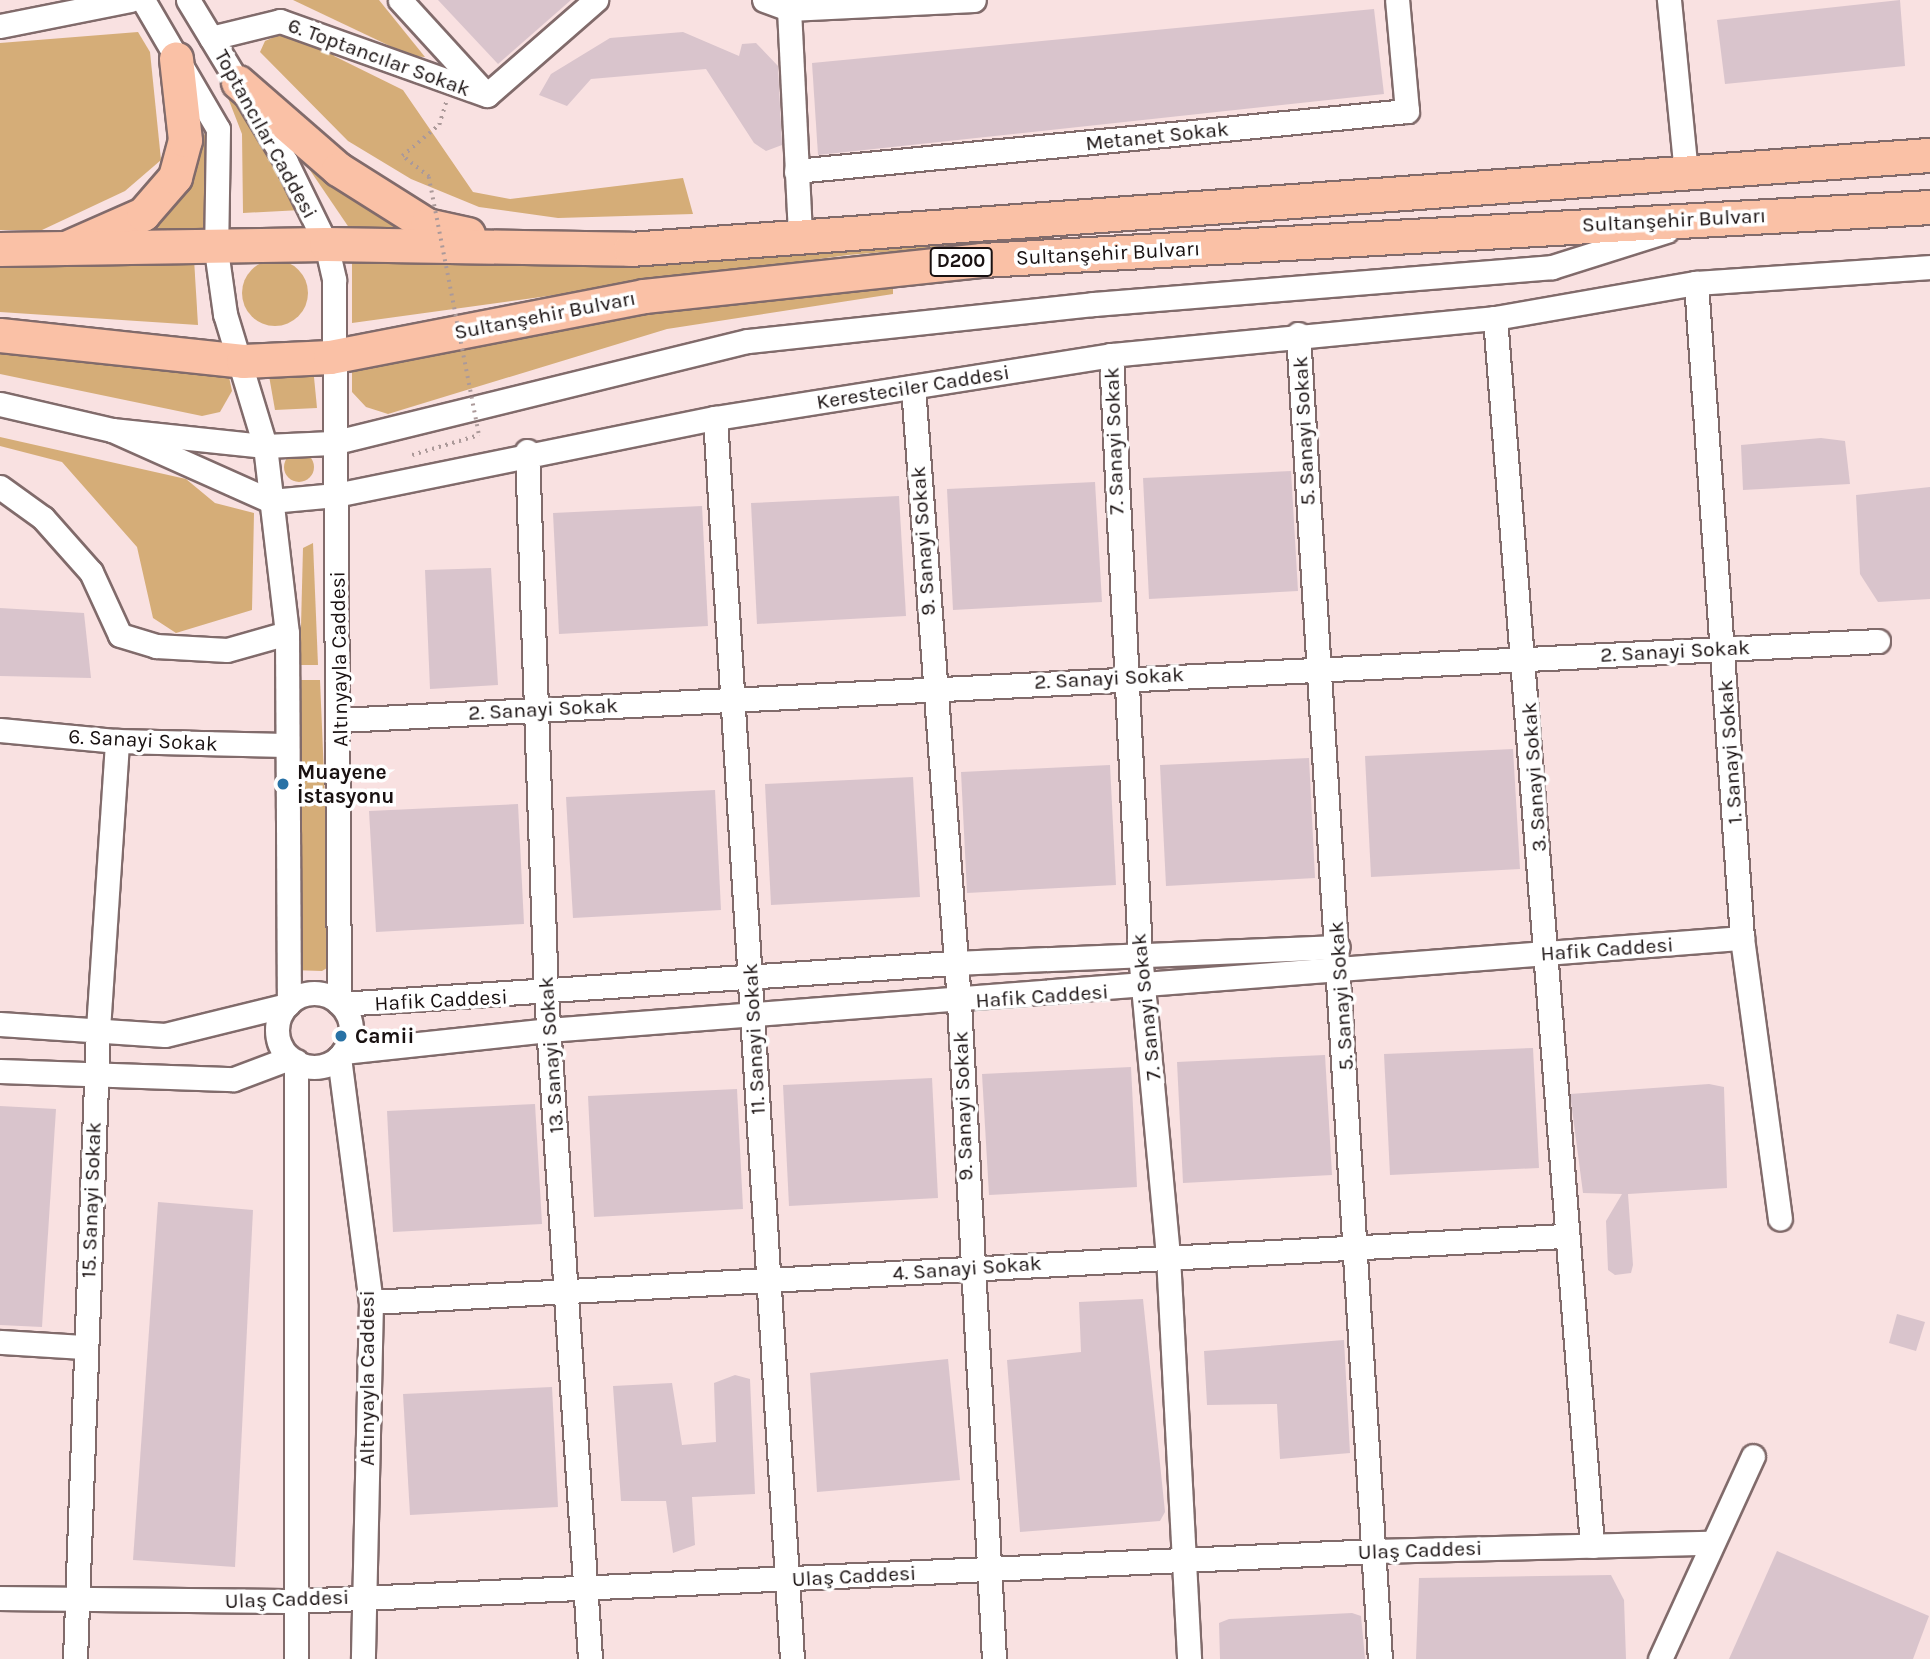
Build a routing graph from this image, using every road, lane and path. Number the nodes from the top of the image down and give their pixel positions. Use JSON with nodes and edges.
{"nodes":[{"id":1,"x":130,"y":0,"type":"edge"},
{"id":2,"x":143,"y":0,"type":"edge"},
{"id":3,"x":188,"y":0,"type":"edge"},
{"id":4,"x":400,"y":0,"type":"edge"},
{"id":5,"x":596,"y":0,"type":"edge"},
{"id":6,"x":764,"y":0,"type":"edge"},
{"id":7,"x":974,"y":0,"type":"edge"},
{"id":8,"x":1397,"y":0,"type":"edge"},
{"id":9,"x":1669,"y":0,"type":"edge"},
{"id":10,"x":939,"y":2,"type":"edge"},
{"id":11,"x":789,"y":9,"type":"junction"},
{"id":12,"x":0,"y":26,"type":"edge"},
{"id":13,"x":211,"y":38,"type":"junction"},
{"id":14,"x":176,"y":58,"type":"junction"},
{"id":15,"x":238,"y":82,"type":"junction"},
{"id":16,"x":452,"y":83,"type":"junction"},
{"id":17,"x":487,"y":95,"type":"junction"},
{"id":18,"x":1930,"y":155,"type":"edge"},
{"id":19,"x":796,"y":172,"type":"junction"},
{"id":20,"x":1686,"y":173,"type":"junction"},
{"id":21,"x":1930,"y":207,"type":"edge"},
{"id":22,"x":1707,"y":218,"type":"junction"},
{"id":23,"x":800,"y":237,"type":"junction"},
{"id":24,"x":326,"y":244,"type":"junction"},
{"id":25,"x":535,"y":248,"type":"junction"},
{"id":26,"x":0,"y":249,"type":"edge"},
{"id":27,"x":216,"y":250,"type":"junction"},
{"id":28,"x":57,"y":251,"type":"junction"},
{"id":29,"x":1930,"y":267,"type":"edge"},
{"id":30,"x":1696,"y":283,"type":"junction"},
{"id":31,"x":1496,"y":318,"type":"junction"},
{"id":32,"x":1298,"y":334,"type":"junction"},
{"id":33,"x":0,"y":335,"type":"edge"},
{"id":34,"x":1111,"y":355,"type":"junction"},
{"id":35,"x":330,"y":356,"type":"junction"},
{"id":36,"x":243,"y":361,"type":"junction"},
{"id":37,"x":913,"y":387,"type":"junction"},
{"id":38,"x":0,"y":404,"type":"edge"},
{"id":39,"x":715,"y":418,"type":"junction"},
{"id":40,"x":112,"y":430,"type":"junction"},
{"id":41,"x":478,"y":435,"type":"dead end"},
{"id":42,"x":332,"y":443,"type":"junction"},
{"id":43,"x":265,"y":446,"type":"junction"},
{"id":44,"x":527,"y":451,"type":"junction"},
{"id":45,"x":0,"y":487,"type":"edge"},
{"id":46,"x":336,"y":495,"type":"junction"},
{"id":47,"x":271,"y":501,"type":"junction"},
{"id":48,"x":288,"y":633,"type":"junction"},
{"id":49,"x":1878,"y":641,"type":"dead end"},
{"id":50,"x":1723,"y":648,"type":"junction"},
{"id":51,"x":1526,"y":659,"type":"junction"},
{"id":52,"x":1318,"y":667,"type":"junction"},
{"id":53,"x":1124,"y":677,"type":"junction"},
{"id":54,"x":933,"y":688,"type":"junction"},
{"id":55,"x":732,"y":699,"type":"junction"},
{"id":56,"x":533,"y":710,"type":"junction"},
{"id":57,"x":340,"y":720,"type":"junction"},
{"id":58,"x":0,"y":730,"type":"edge"},
{"id":59,"x":117,"y":741,"type":"junction"},
{"id":60,"x":285,"y":745,"type":"junction"},
{"id":61,"x":1742,"y":939,"type":"junction"},
{"id":62,"x":1338,"y":947,"type":"junction"},
{"id":63,"x":1140,"y":954,"type":"junction"},
{"id":64,"x":1547,"y":954,"type":"junction"},
{"id":65,"x":954,"y":963,"type":"junction"},
{"id":66,"x":1340,"y":971,"type":"junction"},
{"id":67,"x":751,"y":975,"type":"junction"},
{"id":68,"x":1146,"y":988,"type":"junction"},
{"id":69,"x":546,"y":994,"type":"junction"},
{"id":70,"x":959,"y":1002,"type":"junction"},
{"id":71,"x":288,"y":1004,"type":"junction"},
{"id":72,"x":340,"y":1004,"type":"junction"},
{"id":73,"x":751,"y":1016,"type":"junction"},
{"id":74,"x":0,"y":1024,"type":"edge"},
{"id":75,"x":98,"y":1029,"type":"junction"},
{"id":76,"x":548,"y":1030,"type":"junction"},
{"id":77,"x":341,"y":1055,"type":"junction"},
{"id":78,"x":293,"y":1059,"type":"junction"},
{"id":79,"x":0,"y":1072,"type":"edge"},
{"id":80,"x":96,"y":1076,"type":"junction"},
{"id":81,"x":1780,"y":1218,"type":"dead end"},
{"id":82,"x":1563,"y":1236,"type":"junction"},
{"id":83,"x":1356,"y":1244,"type":"junction"},
{"id":84,"x":1168,"y":1256,"type":"junction"},
{"id":85,"x":969,"y":1268,"type":"junction"},
{"id":86,"x":767,"y":1281,"type":"junction"},
{"id":87,"x":567,"y":1294,"type":"junction"},
{"id":88,"x":371,"y":1302,"type":"junction"},
{"id":89,"x":0,"y":1342,"type":"edge"},
{"id":90,"x":84,"y":1347,"type":"junction"},
{"id":91,"x":1753,"y":1456,"type":"dead end"},
{"id":92,"x":1708,"y":1544,"type":"junction"},
{"id":93,"x":1592,"y":1546,"type":"junction"},
{"id":94,"x":1375,"y":1550,"type":"junction"},
{"id":95,"x":1182,"y":1561,"type":"junction"},
{"id":96,"x":989,"y":1570,"type":"junction"},
{"id":97,"x":787,"y":1580,"type":"junction"},
{"id":98,"x":586,"y":1589,"type":"junction"},
{"id":99,"x":364,"y":1596,"type":"junction"},
{"id":100,"x":0,"y":1598,"type":"edge"},
{"id":101,"x":78,"y":1601,"type":"junction"},
{"id":102,"x":296,"y":1601,"type":"junction"},
{"id":103,"x":75,"y":1659,"type":"edge"},
{"id":104,"x":296,"y":1659,"type":"edge"},
{"id":105,"x":363,"y":1659,"type":"edge"},
{"id":106,"x":590,"y":1659,"type":"edge"},
{"id":107,"x":792,"y":1659,"type":"edge"},
{"id":108,"x":994,"y":1659,"type":"edge"},
{"id":109,"x":1189,"y":1659,"type":"edge"},
{"id":110,"x":1380,"y":1659,"type":"edge"},
{"id":111,"x":1660,"y":1659,"type":"edge"}],
"edges":[{"from":1,"to":12,"type":"street"},
{"from":2,"to":14,"type":"street","name":"Toptancılar Caddesi"},
{"from":3,"to":13,"type":"street","name":"Toptancılar Caddesi"},
{"from":4,"to":17,"type":"street"},
{"from":5,"to":17,"type":"street","name":"6. Toptancılar Sokak"},
{"from":6,"to":11,"type":"street"},
{"from":7,"to":10,"type":"street"},
{"from":8,"to":19,"type":"street","name":"Metanet Sokak"},
{"from":9,"to":20,"type":"street"},
{"from":10,"to":11,"type":"street"},
{"from":11,"to":19,"type":"street"},
{"from":13,"to":15,"type":"street","name":"Toptancılar Caddesi"},
{"from":13,"to":16,"type":"street","name":"6. Toptancılar Sokak"},
{"from":14,"to":27,"type":"street","name":"Toptancılar Caddesi"},
{"from":14,"to":28,"type":"highway"},
{"from":15,"to":24,"type":"street","name":"Toptancılar Caddesi"},
{"from":15,"to":25,"type":"highway"},
{"from":16,"to":17,"type":"street","name":"6. Toptancılar Sokak"},
{"from":16,"to":41,"type":"path","bridge":true},
{"from":18,"to":20,"type":"highway","name":"Sultanşehir Bulvarı","number":"D200"},
{"from":19,"to":23,"type":"street"},
{"from":20,"to":23,"type":"highway","name":"Sultanşehir Bulvarı","number":"D200"},
{"from":21,"to":22,"type":"highway","name":"Sultanşehir Bulvarı","number":"D200"},
{"from":22,"to":35,"type":"highway","name":"Sultanşehir Bulvarı","number":"D200"},
{"from":22,"to":42,"type":"street"},
{"from":23,"to":25,"type":"highway","name":"Sultanşehir Bulvarı","number":"D200"},
{"from":24,"to":25,"type":"highway","name":"Sultanşehir Bulvarı","number":"D200"},
{"from":24,"to":27,"type":"highway","name":"Sultanşehir Bulvarı","number":"D200"},
{"from":24,"to":35,"type":"street","name":"Toptancılar Caddesi"},
{"from":26,"to":28,"type":"highway","name":"Sultanşehir Bulvarı","number":"D200"},
{"from":27,"to":28,"type":"highway","name":"Sultanşehir Bulvarı","number":"D200"},
{"from":27,"to":36,"type":"street","name":"Toptancılar Caddesi"},
{"from":29,"to":30,"type":"street","name":"Keresteciler Caddesi"},
{"from":30,"to":31,"type":"street","name":"Keresteciler Caddesi"},
{"from":30,"to":50,"type":"street","name":"1. Sanayi Sokak"},
{"from":31,"to":32,"type":"street","name":"Keresteciler Caddesi"},
{"from":31,"to":51,"type":"street","name":"3. Sanayi Sokak"},
{"from":32,"to":34,"type":"street","name":"Keresteciler Caddesi"},
{"from":32,"to":52,"type":"street","name":"5. Sanayi Sokak"},
{"from":33,"to":36,"type":"highway","name":"Sultanşehir Bulvarı","number":"D200"},
{"from":34,"to":37,"type":"street","name":"Keresteciler Caddesi"},
{"from":34,"to":53,"type":"street","name":"7. Sanayi Sokak"},
{"from":35,"to":36,"type":"highway","name":"Sultanşehir Bulvarı","number":"D200"},
{"from":35,"to":42,"type":"street","name":"Altınyayla Caddesi"},
{"from":36,"to":43,"type":"street"},
{"from":37,"to":39,"type":"street","name":"Keresteciler Caddesi"},
{"from":37,"to":54,"type":"street","name":"9. Sanayi Sokak"},
{"from":38,"to":40,"type":"street"},
{"from":39,"to":44,"type":"street","name":"Keresteciler Caddesi"},
{"from":39,"to":55,"type":"street","name":"11. Sanayi Sokak"},
{"from":40,"to":43,"type":"street"},
{"from":40,"to":47,"type":"street"},
{"from":42,"to":43,"type":"street"},
{"from":42,"to":46,"type":"street","name":"Altınyayla Caddesi"},
{"from":43,"to":47,"type":"street"},
{"from":44,"to":46,"type":"street","name":"Keresteciler Caddesi"},
{"from":44,"to":56,"type":"street","name":"13. Sanayi Sokak"},
{"from":45,"to":48,"type":"street"},
{"from":46,"to":47,"type":"street","name":"Keresteciler Caddesi"},
{"from":46,"to":57,"type":"street","name":"Altınyayla Caddesi"},
{"from":47,"to":48,"type":"street"},
{"from":48,"to":60,"type":"street"},
{"from":49,"to":50,"type":"street","name":"2. Sanayi Sokak"},
{"from":50,"to":51,"type":"street","name":"2. Sanayi Sokak"},
{"from":50,"to":61,"type":"street","name":"1. Sanayi Sokak"},
{"from":51,"to":52,"type":"street","name":"2. Sanayi Sokak"},
{"from":51,"to":64,"type":"street","name":"3. Sanayi Sokak"},
{"from":52,"to":53,"type":"street","name":"2. Sanayi Sokak"},
{"from":52,"to":62,"type":"street","name":"5. Sanayi Sokak"},
{"from":53,"to":54,"type":"street","name":"2. Sanayi Sokak"},
{"from":53,"to":63,"type":"street","name":"7. Sanayi Sokak"},
{"from":54,"to":55,"type":"street","name":"2. Sanayi Sokak"},
{"from":54,"to":65,"type":"street","name":"9. Sanayi Sokak"},
{"from":55,"to":56,"type":"street","name":"2. Sanayi Sokak"},
{"from":55,"to":67,"type":"street","name":"11. Sanayi Sokak"},
{"from":56,"to":57,"type":"street","name":"2. Sanayi Sokak"},
{"from":56,"to":69,"type":"street","name":"13. Sanayi Sokak"},
{"from":57,"to":72,"type":"street","name":"Altınyayla Caddesi"},
{"from":58,"to":59,"type":"street","name":"6. Sanayi Sokak"},
{"from":59,"to":60,"type":"street","name":"6. Sanayi Sokak"},
{"from":59,"to":75,"type":"street","name":"15. Sanayi Sokak"},
{"from":60,"to":71,"type":"street"},
{"from":61,"to":64,"type":"street","name":"Hafik Caddesi"},
{"from":61,"to":81,"type":"street","name":"1. Sanayi Sokak"},
{"from":62,"to":63,"type":"street","name":"Hafik Caddesi"},
{"from":62,"to":66,"type":"street","name":"5. Sanayi Sokak"},
{"from":63,"to":65,"type":"street","name":"Hafik Caddesi"},
{"from":63,"to":68,"type":"street","name":"7. Sanayi Sokak"},
{"from":64,"to":66,"type":"street","name":"Hafik Caddesi"},
{"from":64,"to":82,"type":"street","name":"3. Sanayi Sokak"},
{"from":65,"to":67,"type":"street","name":"Hafik Caddesi"},
{"from":65,"to":70,"type":"street","name":"9. Sanayi Sokak"},
{"from":66,"to":68,"type":"street","name":"Hafik Caddesi"},
{"from":66,"to":83,"type":"street","name":"5. Sanayi Sokak"},
{"from":67,"to":69,"type":"street","name":"Hafik Caddesi"},
{"from":67,"to":73,"type":"street","name":"11. Sanayi Sokak"},
{"from":68,"to":70,"type":"street","name":"Hafik Caddesi"},
{"from":68,"to":84,"type":"street","name":"7. Sanayi Sokak"},
{"from":69,"to":72,"type":"street","name":"Hafik Caddesi"},
{"from":69,"to":76,"type":"street","name":"13. Sanayi Sokak"},
{"from":70,"to":73,"type":"street","name":"Hafik Caddesi"},
{"from":70,"to":85,"type":"street","name":"9. Sanayi Sokak"},
{"from":71,"to":72,"type":"street"},
{"from":71,"to":75,"type":"street"},
{"from":71,"to":78,"type":"street"},
{"from":72,"to":77,"type":"street"},
{"from":73,"to":76,"type":"street","name":"Hafik Caddesi"},
{"from":73,"to":86,"type":"street","name":"11. Sanayi Sokak"},
{"from":74,"to":75,"type":"street"},
{"from":75,"to":80,"type":"street","name":"15. Sanayi Sokak"},
{"from":76,"to":77,"type":"street","name":"Hafik Caddesi"},
{"from":76,"to":87,"type":"street","name":"13. Sanayi Sokak"},
{"from":77,"to":78,"type":"street"},
{"from":77,"to":88,"type":"street","name":"Altınyayla Caddesi"},
{"from":78,"to":80,"type":"street"},
{"from":78,"to":102,"type":"street"},
{"from":79,"to":80,"type":"street"},
{"from":80,"to":90,"type":"street","name":"15. Sanayi Sokak"},
{"from":82,"to":83,"type":"street","name":"4. Sanayi Sokak"},
{"from":82,"to":93,"type":"street","name":"3. Sanayi Sokak"},
{"from":83,"to":84,"type":"street","name":"4. Sanayi Sokak"},
{"from":83,"to":94,"type":"street","name":"5. Sanayi Sokak"},
{"from":84,"to":85,"type":"street","name":"4. Sanayi Sokak"},
{"from":84,"to":95,"type":"street","name":"7. Sanayi Sokak"},
{"from":85,"to":86,"type":"street","name":"4. Sanayi Sokak"},
{"from":85,"to":96,"type":"street","name":"9. Sanayi Sokak"},
{"from":86,"to":87,"type":"street","name":"4. Sanayi Sokak"},
{"from":86,"to":97,"type":"street","name":"11. Sanayi Sokak"},
{"from":87,"to":88,"type":"street","name":"4. Sanayi Sokak"},
{"from":87,"to":98,"type":"street","name":"13. Sanayi Sokak"},
{"from":88,"to":99,"type":"street","name":"Altınyayla Caddesi"},
{"from":89,"to":90,"type":"street"},
{"from":90,"to":101,"type":"street","name":"15. Sanayi Sokak"},
{"from":91,"to":92,"type":"street"},
{"from":92,"to":93,"type":"street","name":"Ulaş Caddesi"},
{"from":92,"to":111,"type":"street"},
{"from":93,"to":94,"type":"street","name":"Ulaş Caddesi"},
{"from":94,"to":95,"type":"street","name":"Ulaş Caddesi"},
{"from":94,"to":110,"type":"street","name":"5. Sanayi Sokak"},
{"from":95,"to":96,"type":"street","name":"Ulaş Caddesi"},
{"from":95,"to":109,"type":"street","name":"7. Sanayi Sokak"},
{"from":96,"to":97,"type":"street","name":"Ulaş Caddesi"},
{"from":96,"to":108,"type":"street","name":"9. Sanayi Sokak"},
{"from":97,"to":98,"type":"street","name":"Ulaş Caddesi"},
{"from":97,"to":107,"type":"street","name":"11. Sanayi Sokak"},
{"from":98,"to":99,"type":"street","name":"Ulaş Caddesi"},
{"from":98,"to":106,"type":"street","name":"13. Sanayi Sokak"},
{"from":99,"to":102,"type":"street","name":"Ulaş Caddesi"},
{"from":99,"to":105,"type":"street","name":"Altınyayla Caddesi"},
{"from":100,"to":101,"type":"street","name":"Ulaş Caddesi"},
{"from":101,"to":102,"type":"street","name":"Ulaş Caddesi"},
{"from":101,"to":103,"type":"street","name":"15. Sanayi Sokak"},
{"from":102,"to":104,"type":"street"}]}
